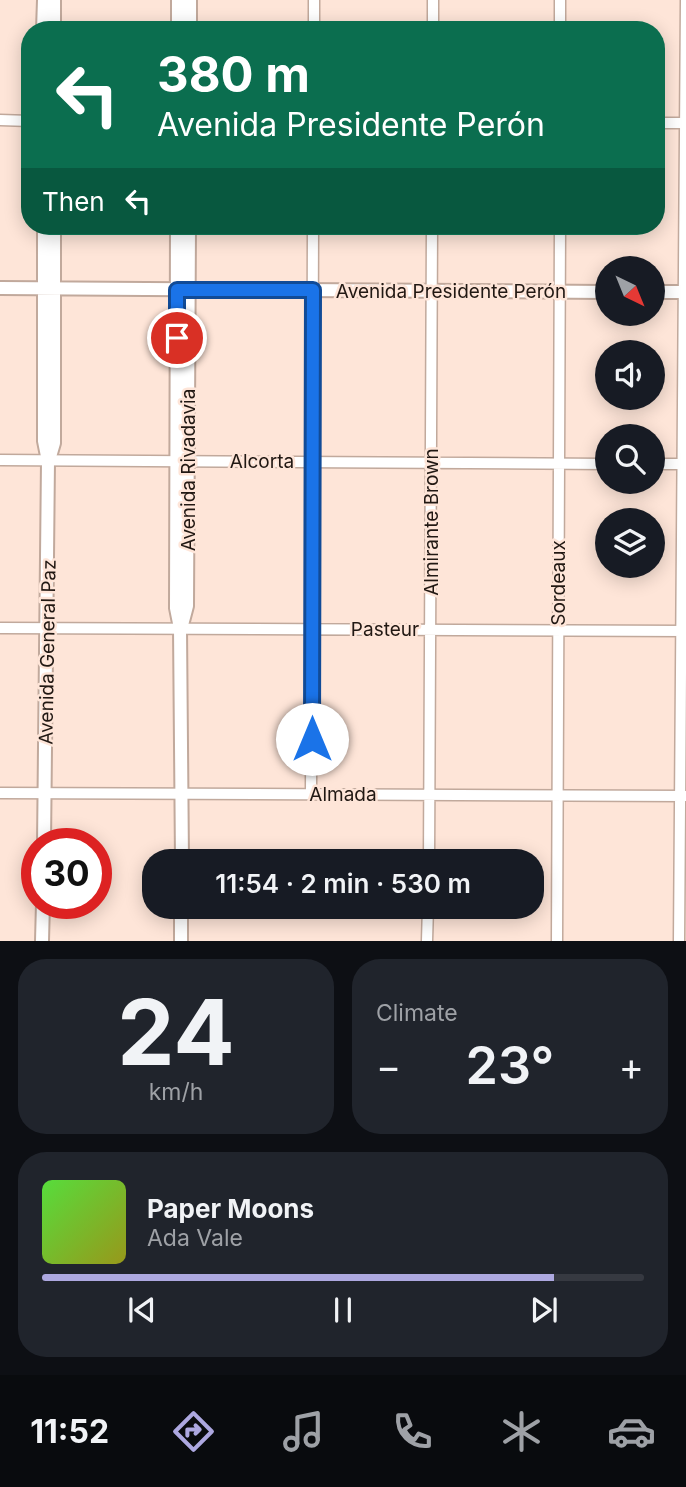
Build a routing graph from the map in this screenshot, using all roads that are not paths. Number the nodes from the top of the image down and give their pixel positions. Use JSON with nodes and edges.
{"nodes":[{"id":1,"x":44,"y":0,"type":"edge"},
{"id":2,"x":54,"y":0,"type":"edge"},
{"id":3,"x":178,"y":0,"type":"edge"},
{"id":4,"x":190,"y":0,"type":"edge"},
{"id":5,"x":314,"y":0,"type":"edge"},
{"id":6,"x":433,"y":0,"type":"edge"},
{"id":7,"x":560,"y":0,"type":"edge"},
{"id":8,"x":685,"y":0,"type":"edge"},
{"id":9,"x":43,"y":21,"type":"edge"},
{"id":10,"x":54,"y":21,"type":"edge"},
{"id":11,"x":178,"y":21,"type":"edge"},
{"id":12,"x":190,"y":21,"type":"edge"},
{"id":13,"x":314,"y":21,"type":"edge"},
{"id":14,"x":433,"y":21,"type":"edge"},
{"id":15,"x":560,"y":21,"type":"edge"},
{"id":16,"x":0,"y":120,"type":"edge"},
{"id":17,"x":21,"y":121,"type":"edge"},
{"id":18,"x":665,"y":123,"type":"edge"},
{"id":19,"x":686,"y":123,"type":"edge"},
{"id":20,"x":45,"y":235,"type":"edge"},
{"id":21,"x":53,"y":235,"type":"edge"},
{"id":22,"x":178,"y":235,"type":"edge"},
{"id":23,"x":188,"y":235,"type":"edge"},
{"id":24,"x":313,"y":235,"type":"edge"},
{"id":25,"x":432,"y":235,"type":"edge"},
{"id":26,"x":560,"y":235,"type":"edge"},
{"id":27,"x":0,"y":288,"type":"edge"},
{"id":28,"x":49,"y":288,"type":"junction"},
{"id":29,"x":183,"y":290,"type":"junction"},
{"id":30,"x":313,"y":290,"type":"junction"},
{"id":31,"x":432,"y":291,"type":"junction"},
{"id":32,"x":559,"y":291,"type":"junction"},
{"id":33,"x":595,"y":292,"type":"edge"},
{"id":34,"x":665,"y":292,"type":"edge"},
{"id":35,"x":685,"y":292,"type":"edge"},
{"id":36,"x":0,"y":460,"type":"edge"},
{"id":37,"x":48,"y":461,"type":"junction"},
{"id":38,"x":182,"y":461,"type":"junction"},
{"id":39,"x":313,"y":462,"type":"junction"},
{"id":40,"x":431,"y":463,"type":"junction"},
{"id":41,"x":559,"y":463,"type":"junction"},
{"id":42,"x":595,"y":464,"type":"edge"},
{"id":43,"x":665,"y":464,"type":"edge"},
{"id":44,"x":685,"y":464,"type":"edge"},
{"id":45,"x":0,"y":628,"type":"edge"},
{"id":46,"x":47,"y":628,"type":"junction"},
{"id":47,"x":180,"y":628,"type":"junction"},
{"id":48,"x":312,"y":629,"type":"junction"},
{"id":49,"x":430,"y":630,"type":"junction"},
{"id":50,"x":558,"y":630,"type":"junction"},
{"id":51,"x":685,"y":631,"type":"edge"},
{"id":52,"x":0,"y":793,"type":"edge"},
{"id":53,"x":45,"y":793,"type":"junction"},
{"id":54,"x":182,"y":793,"type":"junction"},
{"id":55,"x":312,"y":794,"type":"junction"},
{"id":56,"x":430,"y":795,"type":"junction"},
{"id":57,"x":557,"y":795,"type":"junction"},
{"id":58,"x":683,"y":796,"type":"edge"},
{"id":59,"x":44,"y":828,"type":"edge"},
{"id":60,"x":182,"y":849,"type":"edge"},
{"id":61,"x":429,"y":849,"type":"edge"},
{"id":62,"x":43,"y":919,"type":"edge"},
{"id":63,"x":181,"y":919,"type":"edge"},
{"id":64,"x":428,"y":919,"type":"edge"},
{"id":65,"x":42,"y":941,"type":"edge"},
{"id":66,"x":181,"y":941,"type":"edge"},
{"id":67,"x":427,"y":941,"type":"edge"},
{"id":68,"x":557,"y":941,"type":"edge"},
{"id":69,"x":679,"y":941,"type":"edge"}],
"edges":[{"from":1,"to":9,"type":"main road"},
{"from":2,"to":10,"type":"main road"},
{"from":3,"to":11,"type":"main road"},
{"from":4,"to":12,"type":"main road"},
{"from":5,"to":13,"type":"street"},
{"from":6,"to":14,"type":"street"},
{"from":7,"to":15,"type":"street"},
{"from":8,"to":19,"type":"street"},
{"from":16,"to":17,"type":"street"},
{"from":18,"to":19,"type":"street"},
{"from":19,"to":35,"type":"street"},
{"from":20,"to":28,"type":"main road","name":"Avenida General Paz"},
{"from":21,"to":28,"type":"main road","name":"Avenida General Paz"},
{"from":22,"to":29,"type":"main road","name":"Avenida Rivadavia"},
{"from":23,"to":29,"type":"main road","name":"Avenida Rivadavia"},
{"from":24,"to":30,"type":"street"},
{"from":25,"to":31,"type":"street","name":"Almirante Brown"},
{"from":26,"to":32,"type":"street","name":"Sordeaux"},
{"from":27,"to":28,"type":"main road","name":"Avenida Presidente Perón"},
{"from":28,"to":29,"type":"main road","name":"Avenida Presidente Perón"},
{"from":28,"to":37,"type":"main road","name":"Avenida General Paz"},
{"from":29,"to":30,"type":"main road","name":"Avenida Presidente Perón"},
{"from":29,"to":38,"type":"main road","name":"Avenida Rivadavia"},
{"from":30,"to":31,"type":"main road","name":"Avenida Presidente Perón"},
{"from":30,"to":39,"type":"street"},
{"from":31,"to":32,"type":"main road","name":"Avenida Presidente Perón"},
{"from":31,"to":40,"type":"street","name":"Almirante Brown"},
{"from":32,"to":33,"type":"main road","name":"Avenida Presidente Perón"},
{"from":32,"to":41,"type":"street","name":"Sordeaux"},
{"from":34,"to":35,"type":"main road"},
{"from":35,"to":44,"type":"street"},
{"from":36,"to":37,"type":"street","name":"Alcorta"},
{"from":37,"to":38,"type":"street","name":"Alcorta"},
{"from":37,"to":46,"type":"main road","name":"Avenida General Paz"},
{"from":38,"to":39,"type":"street","name":"Alcorta"},
{"from":38,"to":47,"type":"main road","name":"Avenida Rivadavia"},
{"from":39,"to":40,"type":"street","name":"Alcorta"},
{"from":39,"to":48,"type":"street"},
{"from":40,"to":41,"type":"street","name":"Alcorta"},
{"from":40,"to":49,"type":"street","name":"Almirante Brown"},
{"from":41,"to":42,"type":"street","name":"Alcorta"},
{"from":41,"to":50,"type":"street","name":"Sordeaux"},
{"from":43,"to":44,"type":"street"},
{"from":44,"to":51,"type":"street"},
{"from":45,"to":46,"type":"street","name":"Pasteur"},
{"from":46,"to":47,"type":"street","name":"Pasteur"},
{"from":46,"to":53,"type":"main road","name":"Avenida General Paz"},
{"from":47,"to":48,"type":"street","name":"Pasteur"},
{"from":47,"to":54,"type":"main road","name":"Avenida Rivadavia"},
{"from":48,"to":49,"type":"street","name":"Pasteur"},
{"from":48,"to":55,"type":"street"},
{"from":49,"to":50,"type":"street","name":"Pasteur"},
{"from":49,"to":56,"type":"street","name":"Almirante Brown"},
{"from":50,"to":51,"type":"street","name":"Pasteur"},
{"from":50,"to":57,"type":"street","name":"Sordeaux"},
{"from":51,"to":58,"type":"street"},
{"from":52,"to":53,"type":"street","name":"Almada"},
{"from":53,"to":54,"type":"street","name":"Almada"},
{"from":53,"to":59,"type":"main road","name":"Avenida General Paz"},
{"from":54,"to":55,"type":"street","name":"Almada"},
{"from":54,"to":60,"type":"main road","name":"Avenida Rivadavia"},
{"from":55,"to":56,"type":"street","name":"Almada"},
{"from":56,"to":57,"type":"street","name":"Almada"},
{"from":56,"to":61,"type":"street","name":"Almirante Brown"},
{"from":57,"to":58,"type":"street","name":"Almada"},
{"from":57,"to":68,"type":"street","name":"Sordeaux"},
{"from":58,"to":69,"type":"street"},
{"from":62,"to":65,"type":"main road"},
{"from":63,"to":66,"type":"main road"},
{"from":64,"to":67,"type":"street"}]}
